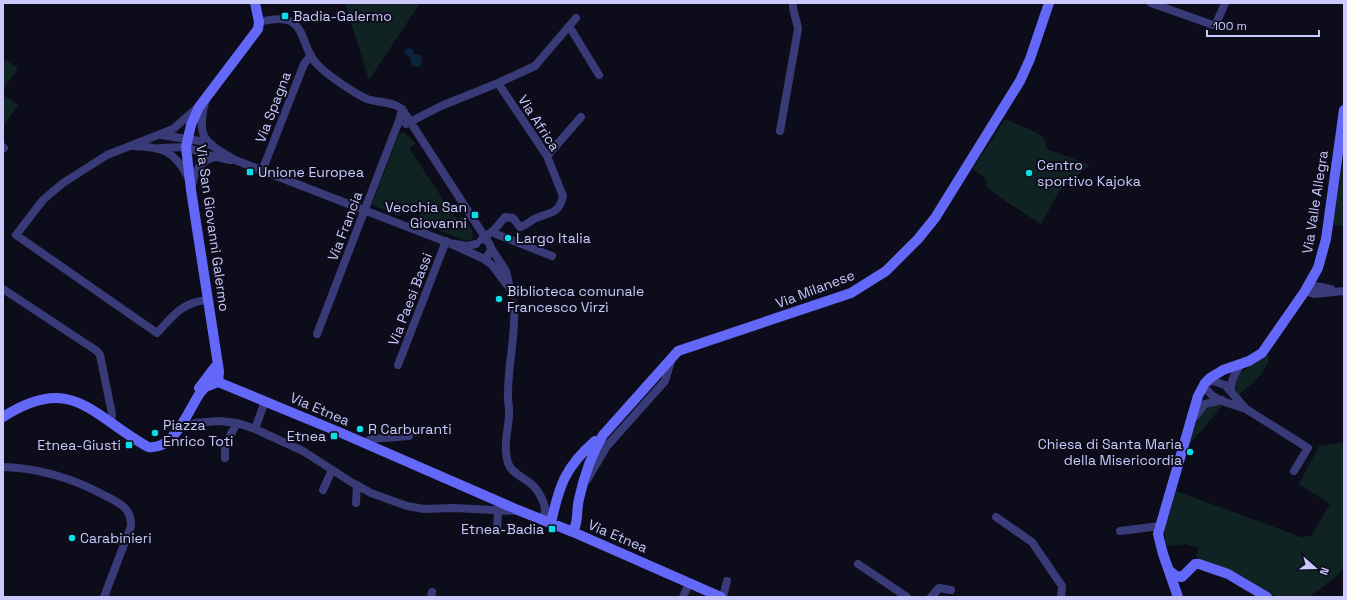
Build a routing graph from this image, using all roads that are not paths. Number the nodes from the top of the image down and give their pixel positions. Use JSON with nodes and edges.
{"nodes":[{"id":1,"x":255,"y":3,"type":"edge"},
{"id":2,"x":793,"y":3,"type":"edge"},
{"id":3,"x":1049,"y":3,"type":"edge"},
{"id":4,"x":1151,"y":3,"type":"edge"},
{"id":5,"x":1225,"y":3,"type":"edge"},
{"id":6,"x":576,"y":18,"type":"dead end"},
{"id":7,"x":259,"y":22,"type":"junction"},
{"id":8,"x":569,"y":26,"type":"junction"},
{"id":9,"x":310,"y":55,"type":"junction"},
{"id":10,"x":599,"y":75,"type":"dead end"},
{"id":11,"x":498,"y":84,"type":"junction"},
{"id":12,"x":206,"y":97,"type":"junction"},
{"id":13,"x":199,"y":107,"type":"junction"},
{"id":14,"x":402,"y":109,"type":"junction"},
{"id":15,"x":1344,"y":115,"type":"edge"},
{"id":16,"x":581,"y":117,"type":"dead end"},
{"id":17,"x":410,"y":123,"type":"junction"},
{"id":18,"x":396,"y":128,"type":"junction"},
{"id":19,"x":780,"y":131,"type":"dead end"},
{"id":20,"x":160,"y":135,"type":"junction"},
{"id":21,"x":186,"y":143,"type":"junction"},
{"id":22,"x":130,"y":146,"type":"junction"},
{"id":23,"x":210,"y":146,"type":"junction"},
{"id":24,"x":160,"y":148,"type":"junction"},
{"id":25,"x":547,"y":156,"type":"junction"},
{"id":26,"x":215,"y":157,"type":"junction"},
{"id":27,"x":235,"y":160,"type":"junction"},
{"id":28,"x":262,"y":171,"type":"junction"},
{"id":29,"x":190,"y":185,"type":"junction"},
{"id":30,"x":365,"y":210,"type":"junction"},
{"id":31,"x":494,"y":230,"type":"junction"},
{"id":32,"x":448,"y":242,"type":"junction"},
{"id":33,"x":483,"y":242,"type":"junction"},
{"id":34,"x":479,"y":256,"type":"junction"},
{"id":35,"x":552,"y":256,"type":"dead end"},
{"id":36,"x":1310,"y":282,"type":"junction"},
{"id":37,"x":3,"y":289,"type":"edge"},
{"id":38,"x":1342,"y":291,"type":"edge"},
{"id":39,"x":1305,"y":292,"type":"junction"},
{"id":40,"x":207,"y":300,"type":"junction"},
{"id":41,"x":514,"y":306,"type":"tunnel mouth"},
{"id":42,"x":317,"y":334,"type":"dead end"},
{"id":43,"x":672,"y":357,"type":"junction"},
{"id":44,"x":216,"y":363,"type":"junction"},
{"id":45,"x":1242,"y":363,"type":"junction"},
{"id":46,"x":398,"y":365,"type":"dead end"},
{"id":47,"x":218,"y":382,"type":"junction"},
{"id":48,"x":1205,"y":383,"type":"junction"},
{"id":49,"x":1231,"y":392,"type":"junction"},
{"id":50,"x":1223,"y":400,"type":"junction"},
{"id":51,"x":265,"y":401,"type":"junction"},
{"id":52,"x":191,"y":406,"type":"junction"},
{"id":53,"x":1246,"y":409,"type":"junction"},
{"id":54,"x":3,"y":417,"type":"edge"},
{"id":55,"x":111,"y":422,"type":"junction"},
{"id":56,"x":237,"y":423,"type":"junction"},
{"id":57,"x":1189,"y":424,"type":"junction"},
{"id":58,"x":179,"y":428,"type":"junction"},
{"id":59,"x":255,"y":429,"type":"junction"},
{"id":60,"x":603,"y":435,"type":"junction"},
{"id":61,"x":409,"y":436,"type":"dead end"},
{"id":62,"x":368,"y":445,"type":"junction"},
{"id":63,"x":225,"y":458,"type":"dead end"},
{"id":64,"x":3,"y":463,"type":"edge"},
{"id":65,"x":3,"y":467,"type":"edge"},
{"id":66,"x":16,"y":467,"type":"junction"},
{"id":67,"x":332,"y":470,"type":"junction"},
{"id":68,"x":1294,"y":472,"type":"dead end"},
{"id":69,"x":357,"y":485,"type":"junction"},
{"id":70,"x":581,"y":489,"type":"junction"},
{"id":71,"x":323,"y":490,"type":"dead end"},
{"id":72,"x":356,"y":503,"type":"dead end"},
{"id":73,"x":498,"y":510,"type":"junction"},
{"id":74,"x":518,"y":510,"type":"junction"},
{"id":75,"x":548,"y":515,"type":"junction"},
{"id":76,"x":996,"y":517,"type":"dead end"},
{"id":77,"x":1160,"y":526,"type":"junction"},
{"id":78,"x":1120,"y":531,"type":"dead end"},
{"id":79,"x":497,"y":532,"type":"dead end"},
{"id":80,"x":573,"y":532,"type":"junction"},
{"id":81,"x":858,"y":564,"type":"dead end"},
{"id":82,"x":1170,"y":571,"type":"junction"},
{"id":83,"x":1186,"y":575,"type":"junction"},
{"id":84,"x":727,"y":581,"type":"dead end"},
{"id":85,"x":689,"y":583,"type":"junction"},
{"id":86,"x":951,"y":590,"type":"dead end"},
{"id":87,"x":104,"y":597,"type":"edge"},
{"id":88,"x":683,"y":597,"type":"edge"},
{"id":89,"x":722,"y":597,"type":"edge"},
{"id":90,"x":907,"y":597,"type":"edge"},
{"id":91,"x":931,"y":597,"type":"edge"},
{"id":92,"x":1061,"y":597,"type":"edge"},
{"id":93,"x":1179,"y":597,"type":"edge"},
{"id":94,"x":1267,"y":597,"type":"edge"}],
"edges":[{"from":1,"to":7,"type":"main road"},
{"from":2,"to":19,"type":"street"},
{"from":3,"to":43,"type":"main road","name":"Via Milanese"},
{"from":4,"to":5,"type":"street"},
{"from":6,"to":8,"type":"street"},
{"from":7,"to":9,"type":"street"},
{"from":7,"to":12,"type":"main road","name":"Via San Giovanni Galermo"},
{"from":8,"to":10,"type":"street"},
{"from":8,"to":11,"type":"street"},
{"from":9,"to":14,"type":"street"},
{"from":9,"to":28,"type":"street","name":"Via Spagna"},
{"from":11,"to":17,"type":"street"},
{"from":11,"to":25,"type":"street","name":"Via Africa"},
{"from":12,"to":13,"type":"main road","name":"Via San Giovanni Galermo"},
{"from":12,"to":23,"type":"street"},
{"from":13,"to":20,"type":"street"},
{"from":13,"to":21,"type":"main road","name":"Via San Giovanni Galermo"},
{"from":14,"to":17,"type":"street"},
{"from":14,"to":18,"type":"street","name":"Via Francia"},
{"from":15,"to":36,"type":"main road","name":"Via Valle Allegra"},
{"from":16,"to":25,"type":"street"},
{"from":17,"to":18,"type":"street"},
{"from":17,"to":33,"type":"street"},
{"from":18,"to":30,"type":"street","name":"Via Francia"},
{"from":20,"to":21,"type":"street"},
{"from":20,"to":22,"type":"street"},
{"from":21,"to":23,"type":"street"},
{"from":21,"to":24,"type":"street"},
{"from":21,"to":26,"type":"street"},
{"from":21,"to":29,"type":"main road","name":"Via San Giovanni Galermo"},
{"from":22,"to":24,"type":"street"},
{"from":22,"to":40,"type":"street"},
{"from":23,"to":27,"type":"street"},
{"from":24,"to":29,"type":"street"},
{"from":25,"to":31,"type":"street","name":"Via Africa"},
{"from":26,"to":27,"type":"street"},
{"from":26,"to":29,"type":"street"},
{"from":27,"to":28,"type":"street"},
{"from":28,"to":30,"type":"street"},
{"from":29,"to":40,"type":"main road","name":"Via San Giovanni Galermo"},
{"from":30,"to":32,"type":"street"},
{"from":30,"to":42,"type":"street","name":"Via Francia"},
{"from":31,"to":33,"type":"street"},
{"from":31,"to":35,"type":"street"},
{"from":32,"to":33,"type":"street"},
{"from":32,"to":34,"type":"street"},
{"from":32,"to":46,"type":"street","name":"Via Paesi Bassi"},
{"from":33,"to":34,"type":"street"},
{"from":33,"to":34,"type":"street"},
{"from":33,"to":34,"type":"street"},
{"from":36,"to":38,"type":"street"},
{"from":36,"to":39,"type":"main road","name":"Via Valle Allegra"},
{"from":37,"to":55,"type":"street"},
{"from":38,"to":39,"type":"street"},
{"from":39,"to":45,"type":"main road","name":"Via Valle Allegra"},
{"from":40,"to":44,"type":"main road","name":"Via San Giovanni Galermo"},
{"from":41,"to":75,"type":"street"},
{"from":43,"to":60,"type":"main road","name":"Via Milanese"},
{"from":43,"to":70,"type":"street"},
{"from":44,"to":47,"type":"main road","name":"Via San Giovanni Galermo"},
{"from":44,"to":52,"type":"main road"},
{"from":45,"to":48,"type":"main road","name":"Via Valle Allegra"},
{"from":45,"to":49,"type":"street"},
{"from":47,"to":51,"type":"main road","name":"Via Etnea"},
{"from":47,"to":52,"type":"main road"},
{"from":48,"to":49,"type":"street"},
{"from":48,"to":50,"type":"street"},
{"from":48,"to":57,"type":"main road","name":"Via Valle Allegra"},
{"from":49,"to":53,"type":"street"},
{"from":50,"to":53,"type":"street"},
{"from":50,"to":57,"type":"street"},
{"from":51,"to":59,"type":"street"},
{"from":51,"to":62,"type":"main road","name":"Via Etnea"},
{"from":52,"to":58,"type":"main road"},
{"from":53,"to":68,"type":"street"},
{"from":54,"to":55,"type":"main road"},
{"from":55,"to":58,"type":"main road"},
{"from":56,"to":58,"type":"street"},
{"from":56,"to":59,"type":"street"},
{"from":56,"to":63,"type":"street"},
{"from":57,"to":77,"type":"main road","name":"Via Valle Allegra"},
{"from":59,"to":67,"type":"street"},
{"from":60,"to":70,"type":"main road","name":"Via Milanese"},
{"from":60,"to":75,"type":"main road"},
{"from":61,"to":62,"type":"street"},
{"from":62,"to":74,"type":"main road","name":"Via Etnea"},
{"from":64,"to":66,"type":"street"},
{"from":65,"to":66,"type":"street"},
{"from":66,"to":87,"type":"street"},
{"from":67,"to":69,"type":"street"},
{"from":67,"to":71,"type":"street"},
{"from":69,"to":72,"type":"street"},
{"from":69,"to":73,"type":"street"},
{"from":70,"to":80,"type":"main road","name":"Via Milanese"},
{"from":73,"to":74,"type":"street"},
{"from":73,"to":79,"type":"street"},
{"from":74,"to":75,"type":"main road","name":"Via Etnea"},
{"from":75,"to":80,"type":"main road","name":"Via Etnea"},
{"from":76,"to":92,"type":"street"},
{"from":77,"to":78,"type":"street"},
{"from":77,"to":82,"type":"main road","name":"Via Valle Allegra"},
{"from":80,"to":85,"type":"main road","name":"Via Etnea"},
{"from":81,"to":90,"type":"street"},
{"from":82,"to":83,"type":"main road"},
{"from":82,"to":93,"type":"main road","name":"Via Valle Allegra"},
{"from":83,"to":93,"type":"main road"},
{"from":83,"to":94,"type":"main road"},
{"from":84,"to":89,"type":"street"},
{"from":85,"to":88,"type":"street"},
{"from":85,"to":89,"type":"main road","name":"Via Etnea"},
{"from":86,"to":91,"type":"street"}]}
